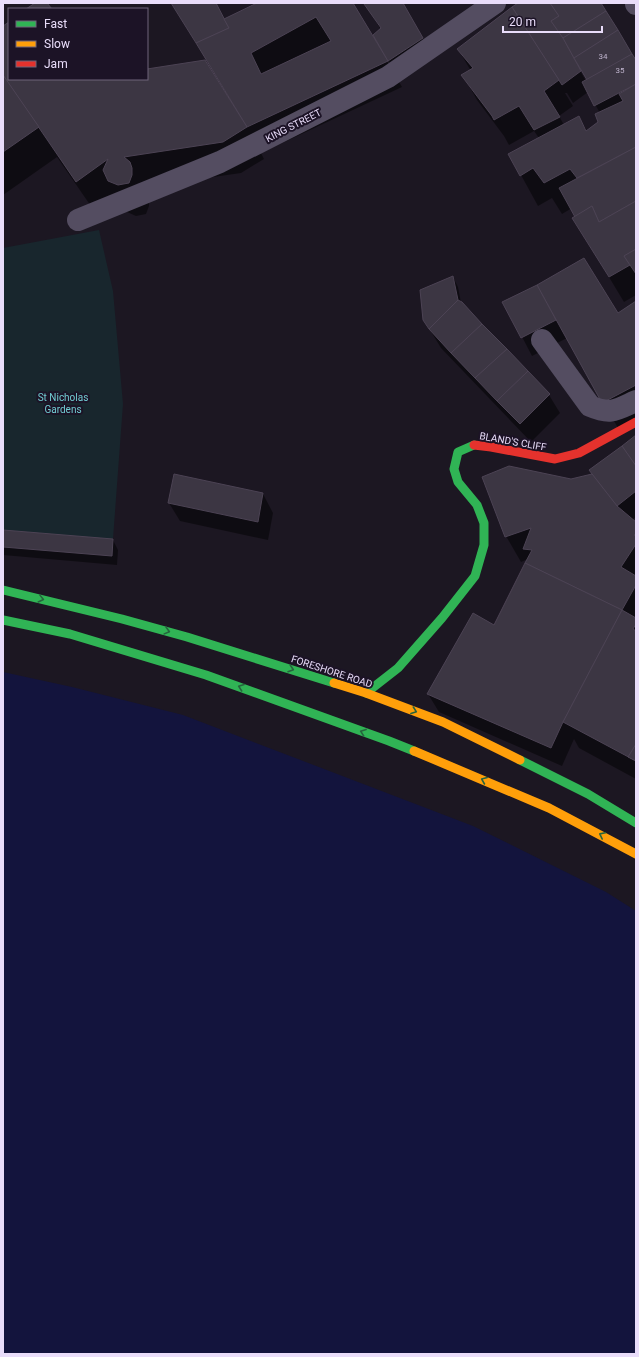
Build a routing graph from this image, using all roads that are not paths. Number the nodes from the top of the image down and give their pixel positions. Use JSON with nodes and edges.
{"nodes":[{"id":1,"x":495,"y":3,"type":"edge"},
{"id":2,"x":78,"y":220,"type":"dead end"},
{"id":3,"x":542,"y":340,"type":"dead end"},
{"id":4,"x":636,"y":401,"type":"edge"},
{"id":5,"x":636,"y":422,"type":"edge"},
{"id":6,"x":3,"y":590,"type":"edge"},
{"id":7,"x":3,"y":620,"type":"edge"},
{"id":8,"x":366,"y":693,"type":"junction"},
{"id":9,"x":636,"y":822,"type":"edge"},
{"id":10,"x":636,"y":854,"type":"edge"}],
"edges":[{"from":1,"to":2,"type":"street","name":"KING STREET"},
{"from":3,"to":4,"type":"street"},
{"from":5,"to":8,"type":"street","name":"BLAND'S CLIFF"},
{"from":6,"to":8,"type":"street","name":"FORESHORE ROAD","one_way":true},
{"from":10,"to":7,"type":"street","one_way":true},
{"from":8,"to":9,"type":"street","name":"FORESHORE ROAD","one_way":true}]}
